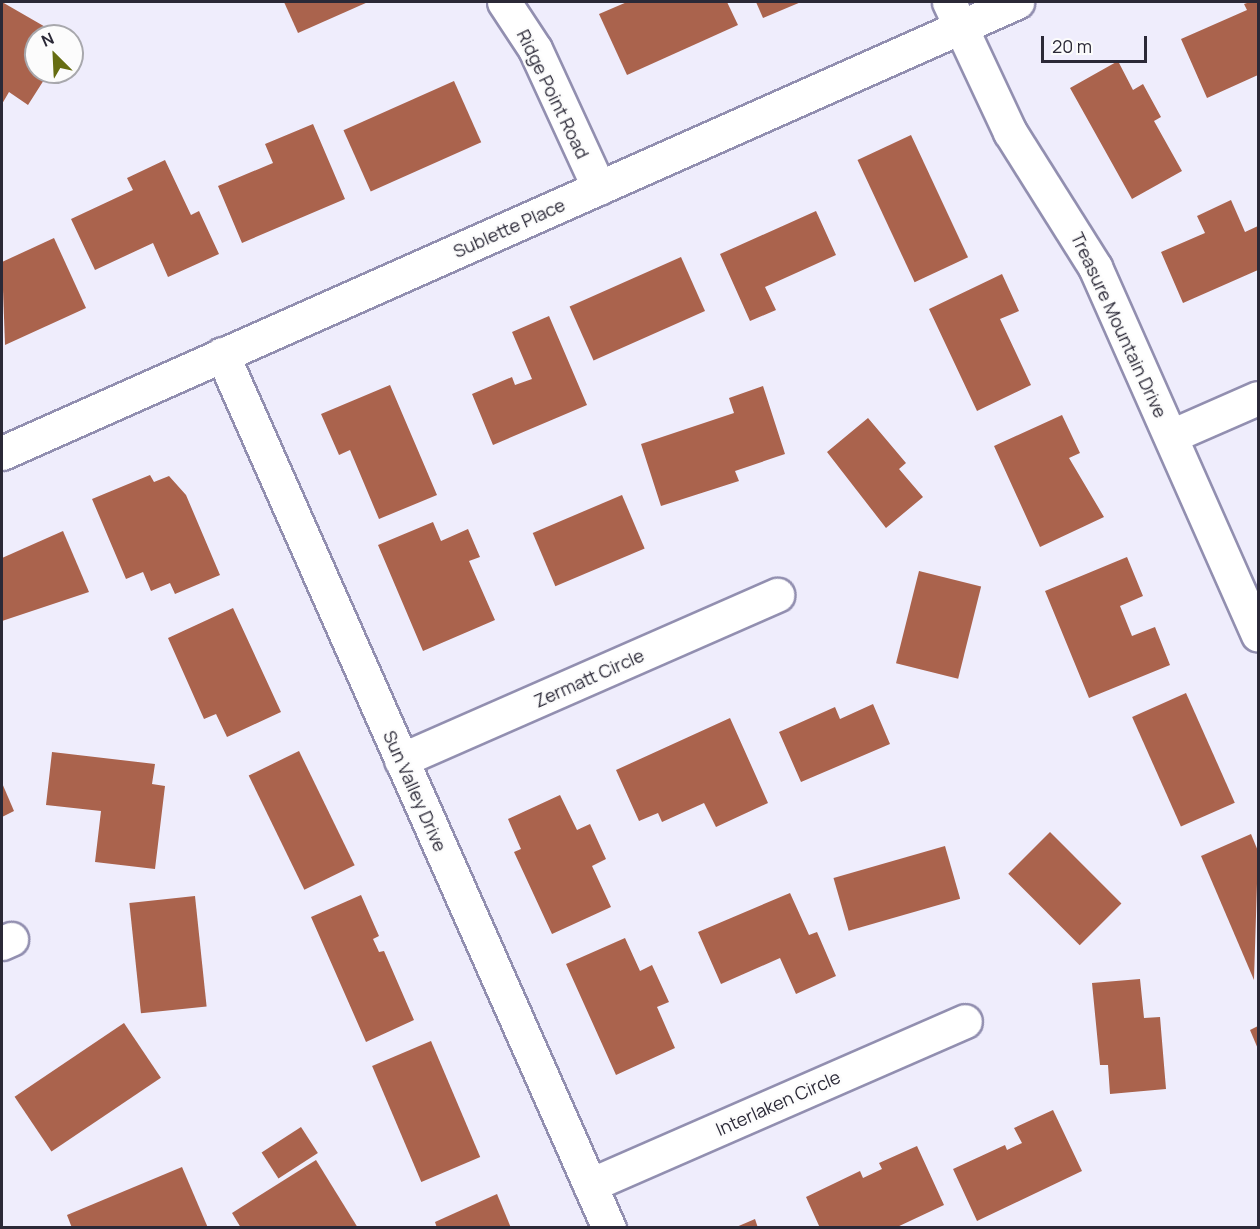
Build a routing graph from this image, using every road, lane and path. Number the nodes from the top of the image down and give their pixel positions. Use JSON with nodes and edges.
{"nodes":[{"id":1,"x":504,"y":2,"type":"edge"},
{"id":2,"x":1017,"y":2,"type":"edge"},
{"id":3,"x":954,"y":14,"type":"edge"},
{"id":4,"x":599,"y":188,"type":"junction"},
{"id":5,"x":222,"y":354,"type":"junction"},
{"id":6,"x":1258,"y":398,"type":"edge"},
{"id":7,"x":1171,"y":436,"type":"junction"},
{"id":8,"x":2,"y":453,"type":"edge"},
{"id":9,"x":777,"y":595,"type":"dead end"},
{"id":10,"x":1258,"y":634,"type":"edge"},
{"id":11,"x":402,"y":760,"type":"junction"},
{"id":12,"x":966,"y":1020,"type":"dead end"},
{"id":13,"x":590,"y":1185,"type":"junction"},
{"id":14,"x":609,"y":1227,"type":"edge"}],
"edges":[{"from":1,"to":4,"type":"street","name":"Ridge Point Road"},
{"from":2,"to":3,"type":"street","name":"Sublette Place"},
{"from":3,"to":4,"type":"street","name":"Sublette Place"},
{"from":3,"to":7,"type":"street","name":"Treasure Mountain Drive"},
{"from":4,"to":5,"type":"street","name":"Sublette Place"},
{"from":5,"to":8,"type":"street","name":"Sublette Place"},
{"from":5,"to":11,"type":"street","name":"Sun Valley Drive"},
{"from":6,"to":7,"type":"street"},
{"from":7,"to":10,"type":"street","name":"Treasure Mountain Drive"},
{"from":9,"to":11,"type":"street","name":"Zermatt Circle"},
{"from":11,"to":13,"type":"street","name":"Sun Valley Drive"},
{"from":12,"to":13,"type":"street","name":"Interlaken Circle"},
{"from":13,"to":14,"type":"street","name":"Sun Valley Drive"}]}
